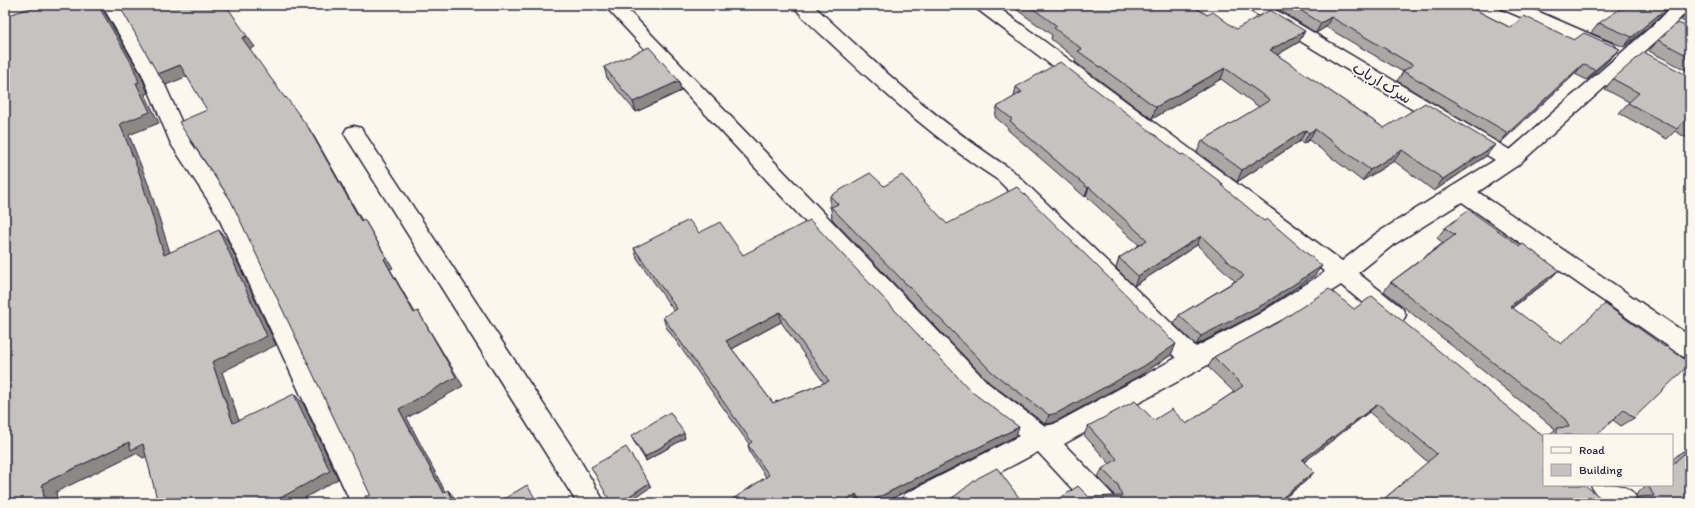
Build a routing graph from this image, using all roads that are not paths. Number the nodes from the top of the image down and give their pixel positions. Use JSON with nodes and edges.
{"nodes":[{"id":1,"x":111,"y":5,"type":"edge"},
{"id":2,"x":613,"y":5,"type":"edge"},
{"id":3,"x":802,"y":5,"type":"edge"},
{"id":4,"x":983,"y":5,"type":"edge"},
{"id":5,"x":1254,"y":5,"type":"edge"},
{"id":6,"x":1508,"y":5,"type":"edge"},
{"id":7,"x":1683,"y":5,"type":"edge"},
{"id":8,"x":1630,"y":54,"type":"junction"},
{"id":9,"x":1652,"y":62,"type":"edge"},
{"id":10,"x":354,"y":133,"type":"dead end"},
{"id":11,"x":1511,"y":160,"type":"junction"},
{"id":12,"x":1462,"y":192,"type":"junction"},
{"id":13,"x":1342,"y":273,"type":"junction"},
{"id":14,"x":1410,"y":327,"type":"edge"},
{"id":15,"x":1690,"y":349,"type":"edge"},
{"id":16,"x":1194,"y":360,"type":"junction"},
{"id":17,"x":1041,"y":438,"type":"junction"},
{"id":18,"x":1605,"y":486,"type":"edge"},
{"id":19,"x":364,"y":503,"type":"edge"},
{"id":20,"x":592,"y":503,"type":"edge"},
{"id":21,"x":914,"y":503,"type":"edge"},
{"id":22,"x":1103,"y":503,"type":"edge"},
{"id":23,"x":1626,"y":503,"type":"edge"}],
"edges":[{"from":1,"to":19,"type":"street"},
{"from":2,"to":17,"type":"street"},
{"from":3,"to":16,"type":"street"},
{"from":4,"to":13,"type":"street"},
{"from":5,"to":11,"type":"street","name":"سرک ارباب"},
{"from":6,"to":8,"type":"street"},
{"from":7,"to":8,"type":"street"},
{"from":8,"to":9,"type":"street"},
{"from":8,"to":11,"type":"street"},
{"from":10,"to":20,"type":"street"},
{"from":11,"to":12,"type":"street"},
{"from":12,"to":13,"type":"street"},
{"from":12,"to":15,"type":"street"},
{"from":13,"to":14,"type":"street"},
{"from":13,"to":16,"type":"street"},
{"from":16,"to":17,"type":"street"},
{"from":17,"to":21,"type":"street"},
{"from":17,"to":22,"type":"street"},
{"from":18,"to":23,"type":"street"}]}
